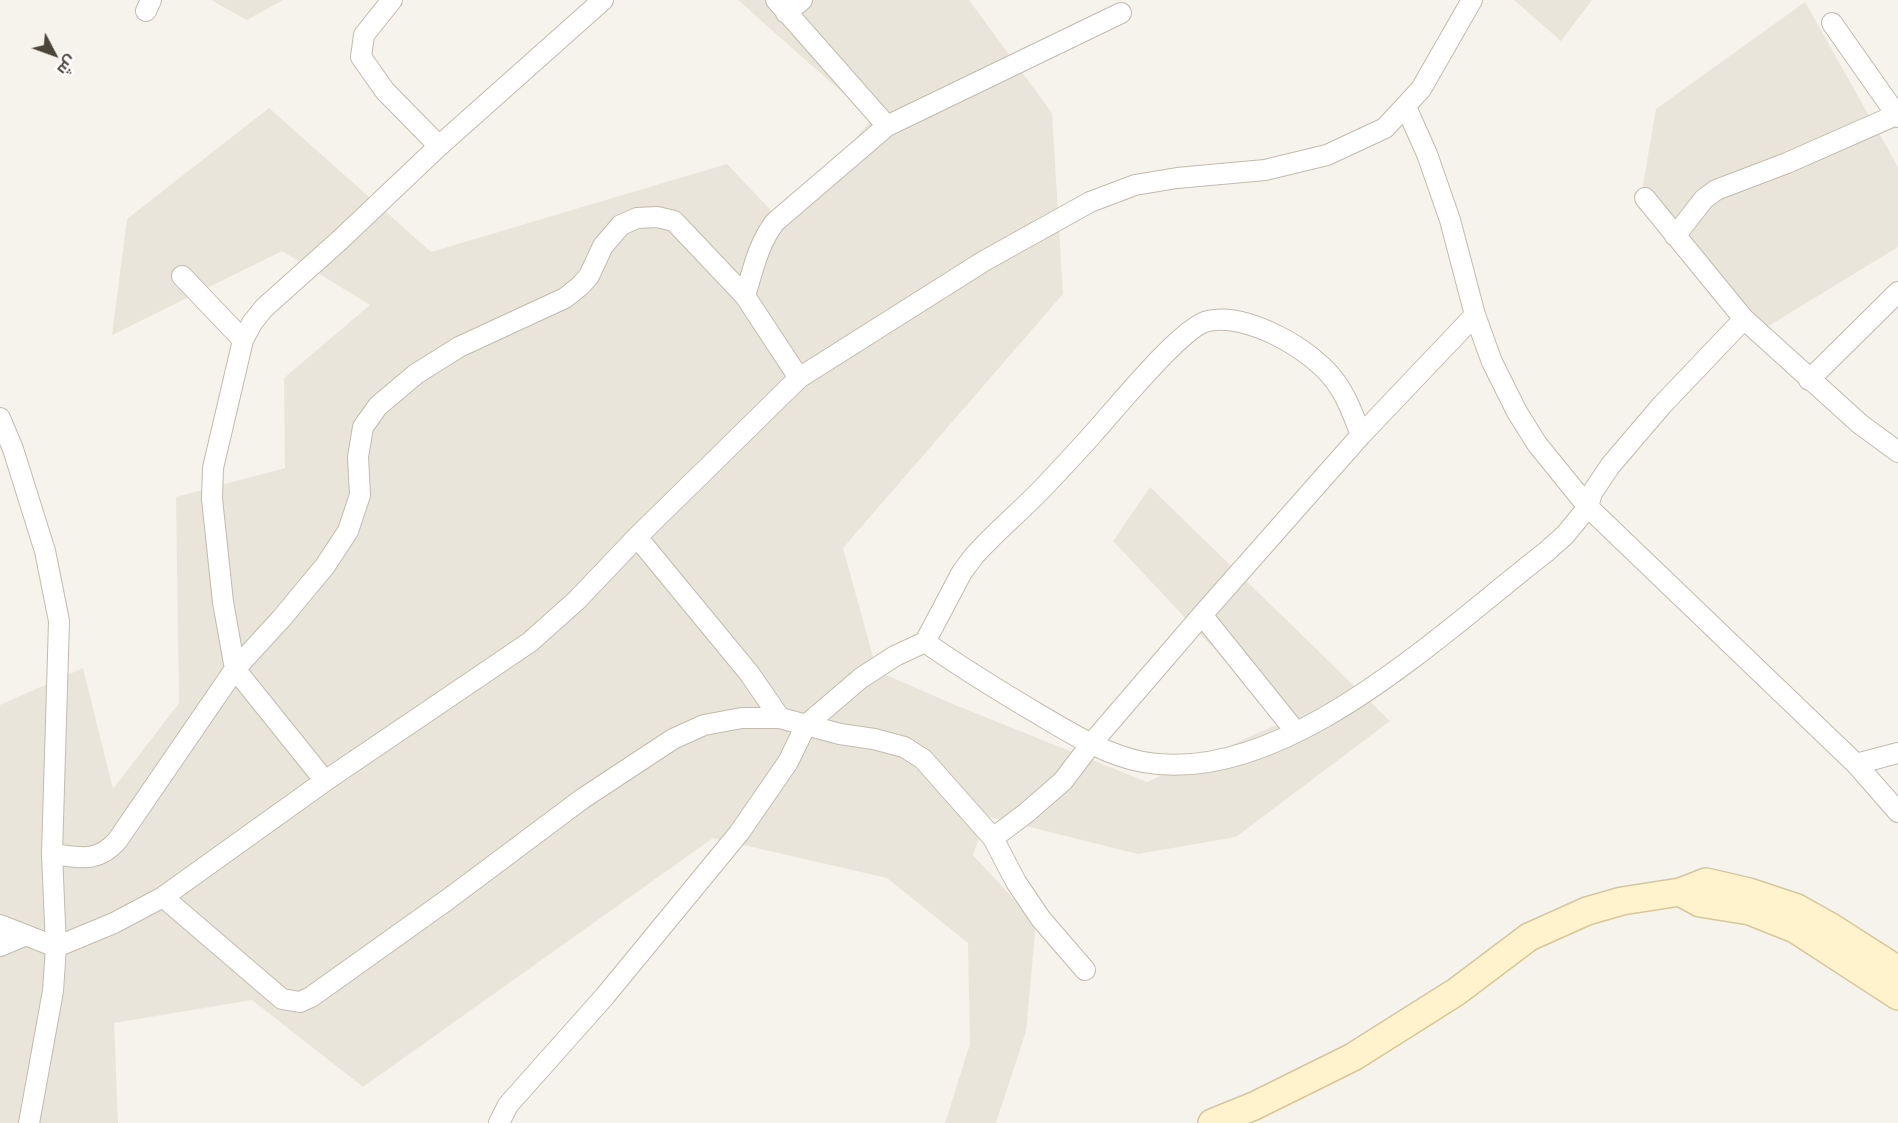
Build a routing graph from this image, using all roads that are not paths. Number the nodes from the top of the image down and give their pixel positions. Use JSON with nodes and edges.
{"nodes":[{"id":1,"x":392,"y":0,"type":"edge"},
{"id":2,"x":603,"y":0,"type":"edge"},
{"id":3,"x":802,"y":0,"type":"edge"},
{"id":4,"x":1472,"y":0,"type":"edge"},
{"id":5,"x":781,"y":7,"type":"edge"},
{"id":6,"x":1121,"y":13,"type":"dead end"},
{"id":7,"x":1832,"y":23,"type":"dead end"},
{"id":8,"x":1406,"y":107,"type":"junction"},
{"id":9,"x":1897,"y":116,"type":"edge"},
{"id":10,"x":887,"y":126,"type":"junction"},
{"id":11,"x":439,"y":147,"type":"junction"},
{"id":12,"x":1645,"y":198,"type":"dead end"},
{"id":13,"x":1675,"y":236,"type":"junction"},
{"id":14,"x":182,"y":276,"type":"dead end"},
{"id":15,"x":1898,"y":292,"type":"edge"},
{"id":16,"x":745,"y":296,"type":"junction"},
{"id":17,"x":1475,"y":315,"type":"junction"},
{"id":18,"x":1744,"y":319,"type":"junction"},
{"id":19,"x":243,"y":340,"type":"junction"},
{"id":20,"x":799,"y":378,"type":"junction"},
{"id":21,"x":1809,"y":380,"type":"junction"},
{"id":22,"x":0,"y":418,"type":"edge"},
{"id":23,"x":1361,"y":435,"type":"junction"},
{"id":24,"x":1898,"y":452,"type":"edge"},
{"id":25,"x":1588,"y":507,"type":"junction"},
{"id":26,"x":637,"y":537,"type":"junction"},
{"id":27,"x":1202,"y":615,"type":"junction"},
{"id":28,"x":925,"y":642,"type":"junction"},
{"id":29,"x":235,"y":669,"type":"junction"},
{"id":30,"x":780,"y":718,"type":"junction"},
{"id":31,"x":806,"y":725,"type":"junction"},
{"id":32,"x":1296,"y":732,"type":"junction"},
{"id":33,"x":1091,"y":744,"type":"junction"},
{"id":34,"x":1898,"y":753,"type":"edge"},
{"id":35,"x":1856,"y":764,"type":"junction"},
{"id":36,"x":325,"y":781,"type":"junction"},
{"id":37,"x":1898,"y":812,"type":"edge"},
{"id":38,"x":993,"y":838,"type":"junction"},
{"id":39,"x":51,"y":854,"type":"junction"},
{"id":40,"x":1680,"y":892,"type":"junction"},
{"id":41,"x":163,"y":897,"type":"junction"},
{"id":42,"x":0,"y":925,"type":"edge"},
{"id":43,"x":26,"y":935,"type":"junction"},
{"id":44,"x":0,"y":946,"type":"edge"},
{"id":45,"x":56,"y":947,"type":"junction"},
{"id":46,"x":1084,"y":970,"type":"dead end"},
{"id":47,"x":1898,"y":970,"type":"edge"},
{"id":48,"x":1898,"y":996,"type":"edge"},
{"id":49,"x":29,"y":1123,"type":"edge"},
{"id":50,"x":499,"y":1123,"type":"edge"},
{"id":51,"x":1212,"y":1123,"type":"edge"}],
"edges":[{"from":1,"to":11,"type":"street"},
{"from":2,"to":11,"type":"street"},
{"from":3,"to":5,"type":"street"},
{"from":4,"to":8,"type":"street"},
{"from":5,"to":10,"type":"street"},
{"from":6,"to":10,"type":"street"},
{"from":7,"to":9,"type":"street"},
{"from":8,"to":17,"type":"street"},
{"from":8,"to":20,"type":"street"},
{"from":9,"to":13,"type":"street"},
{"from":10,"to":16,"type":"street"},
{"from":11,"to":19,"type":"street"},
{"from":12,"to":13,"type":"street"},
{"from":13,"to":18,"type":"street"},
{"from":14,"to":19,"type":"street"},
{"from":15,"to":21,"type":"street"},
{"from":16,"to":20,"type":"street"},
{"from":16,"to":29,"type":"street"},
{"from":17,"to":23,"type":"street"},
{"from":17,"to":25,"type":"street"},
{"from":18,"to":21,"type":"street"},
{"from":18,"to":25,"type":"street"},
{"from":19,"to":29,"type":"street"},
{"from":20,"to":26,"type":"street"},
{"from":21,"to":24,"type":"street"},
{"from":22,"to":39,"type":"street"},
{"from":23,"to":27,"type":"street"},
{"from":23,"to":28,"type":"street"},
{"from":25,"to":32,"type":"street"},
{"from":25,"to":35,"type":"street"},
{"from":26,"to":30,"type":"street"},
{"from":26,"to":36,"type":"street"},
{"from":27,"to":32,"type":"street"},
{"from":27,"to":33,"type":"street"},
{"from":28,"to":31,"type":"street"},
{"from":28,"to":33,"type":"street"},
{"from":29,"to":36,"type":"street"},
{"from":29,"to":39,"type":"street"},
{"from":30,"to":31,"type":"street"},
{"from":30,"to":41,"type":"street"},
{"from":31,"to":38,"type":"street"},
{"from":31,"to":50,"type":"street"},
{"from":32,"to":33,"type":"street"},
{"from":33,"to":38,"type":"street"},
{"from":34,"to":35,"type":"street"},
{"from":35,"to":37,"type":"street"},
{"from":36,"to":41,"type":"street"},
{"from":38,"to":46,"type":"street"},
{"from":39,"to":45,"type":"street"},
{"from":40,"to":47,"type":"street"},
{"from":40,"to":48,"type":"street"},
{"from":40,"to":51,"type":"street"},
{"from":41,"to":45,"type":"street"},
{"from":42,"to":43,"type":"street"},
{"from":43,"to":44,"type":"street"},
{"from":43,"to":45,"type":"street"},
{"from":45,"to":49,"type":"street"}]}
